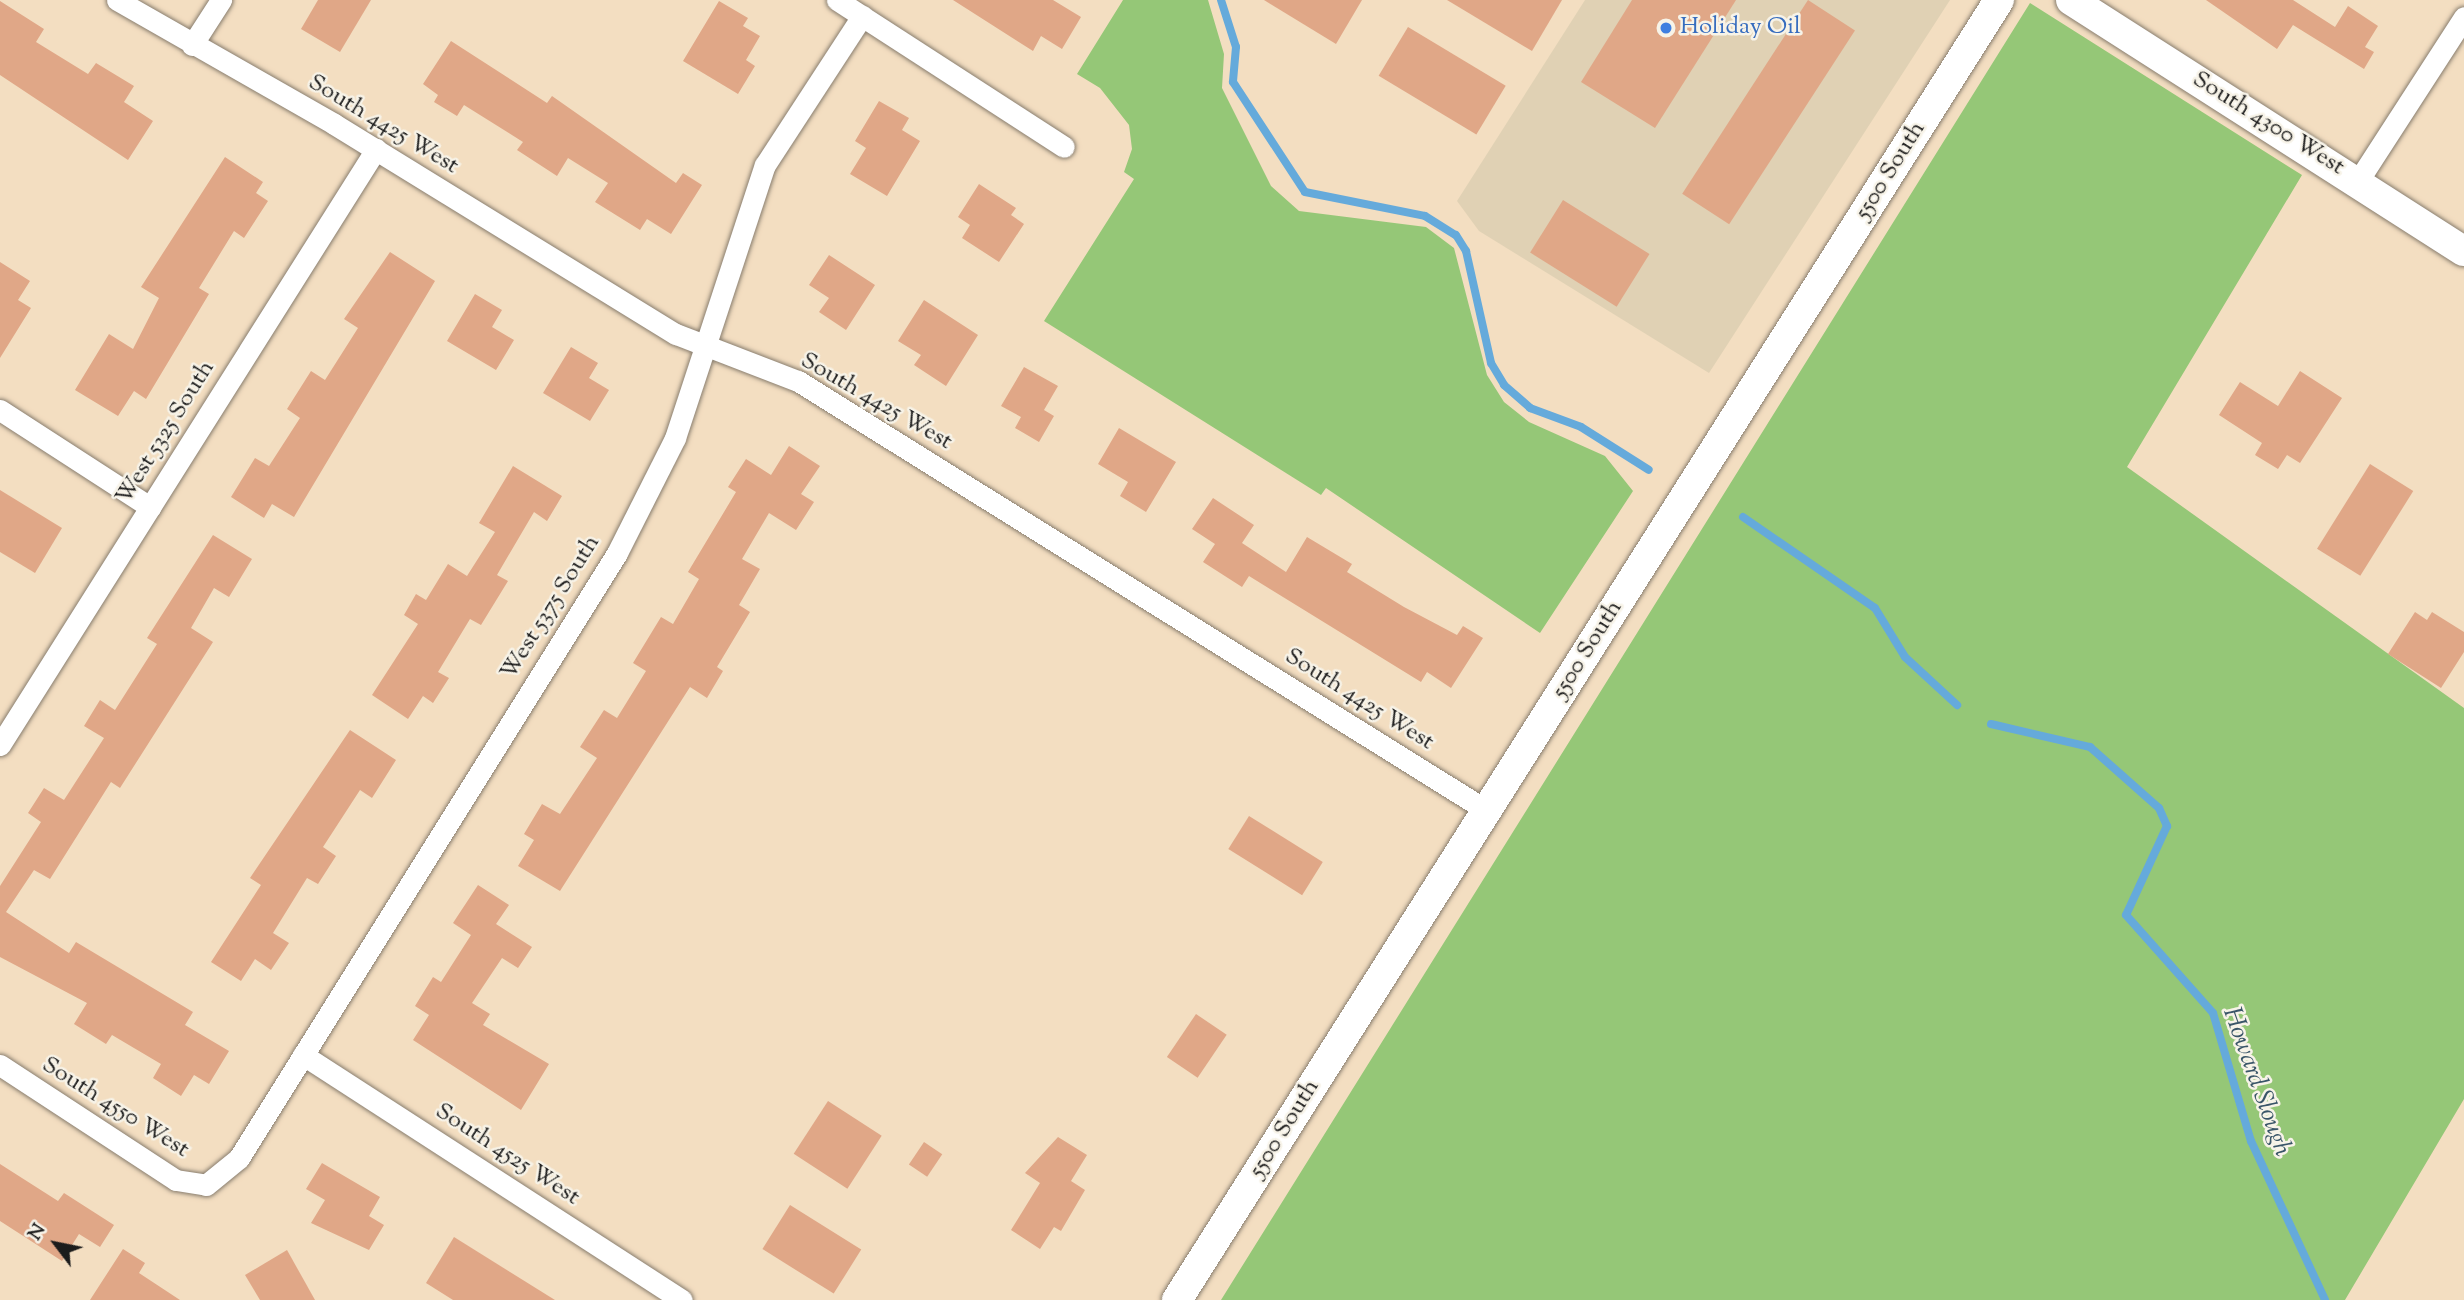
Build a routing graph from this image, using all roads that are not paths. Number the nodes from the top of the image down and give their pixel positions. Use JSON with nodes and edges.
{"nodes":[{"id":1,"x":117,"y":0,"type":"edge"},
{"id":2,"x":221,"y":0,"type":"edge"},
{"id":3,"x":837,"y":0,"type":"edge"},
{"id":4,"x":2000,"y":0,"type":"edge"},
{"id":5,"x":2071,"y":0,"type":"edge"},
{"id":6,"x":862,"y":16,"type":"junction"},
{"id":7,"x":2464,"y":17,"type":"edge"},
{"id":8,"x":192,"y":45,"type":"junction"},
{"id":9,"x":1064,"y":147,"type":"dead end"},
{"id":10,"x":376,"y":149,"type":"junction"},
{"id":11,"x":2358,"y":181,"type":"junction"},
{"id":12,"x":2464,"y":251,"type":"edge"},
{"id":13,"x":705,"y":348,"type":"junction"},
{"id":14,"x":0,"y":410,"type":"edge"},
{"id":15,"x":150,"y":507,"type":"junction"},
{"id":16,"x":0,"y":745,"type":"edge"},
{"id":17,"x":1486,"y":810,"type":"junction"},
{"id":18,"x":303,"y":1055,"type":"junction"},
{"id":19,"x":0,"y":1065,"type":"edge"},
{"id":20,"x":206,"y":1185,"type":"joint"},
{"id":21,"x":682,"y":1300,"type":"edge"},
{"id":22,"x":1177,"y":1300,"type":"edge"}],
"edges":[{"from":1,"to":8,"type":"street","name":"South 4425 West"},
{"from":2,"to":8,"type":"street"},
{"from":3,"to":6,"type":"street"},
{"from":4,"to":17,"type":"main road","name":"5500 South"},
{"from":5,"to":11,"type":"main road","name":"South 4300 West"},
{"from":6,"to":9,"type":"street"},
{"from":6,"to":13,"type":"street","name":"West 5375 South"},
{"from":7,"to":11,"type":"street"},
{"from":8,"to":10,"type":"street","name":"South 4425 West"},
{"from":10,"to":13,"type":"street","name":"South 4425 West"},
{"from":10,"to":15,"type":"street","name":"West 5325 South"},
{"from":11,"to":12,"type":"main road","name":"South 4300 West"},
{"from":13,"to":17,"type":"street","name":"South 4425 West"},
{"from":13,"to":18,"type":"street","name":"West 5375 South"},
{"from":14,"to":15,"type":"street"},
{"from":15,"to":16,"type":"street","name":"West 5325 South"},
{"from":17,"to":22,"type":"main road","name":"5500 South"},
{"from":18,"to":20,"type":"street","name":"West 5375 South"},
{"from":18,"to":21,"type":"street","name":"South 4525 West"},
{"from":19,"to":20,"type":"street","name":"South 4550 West"}]}
